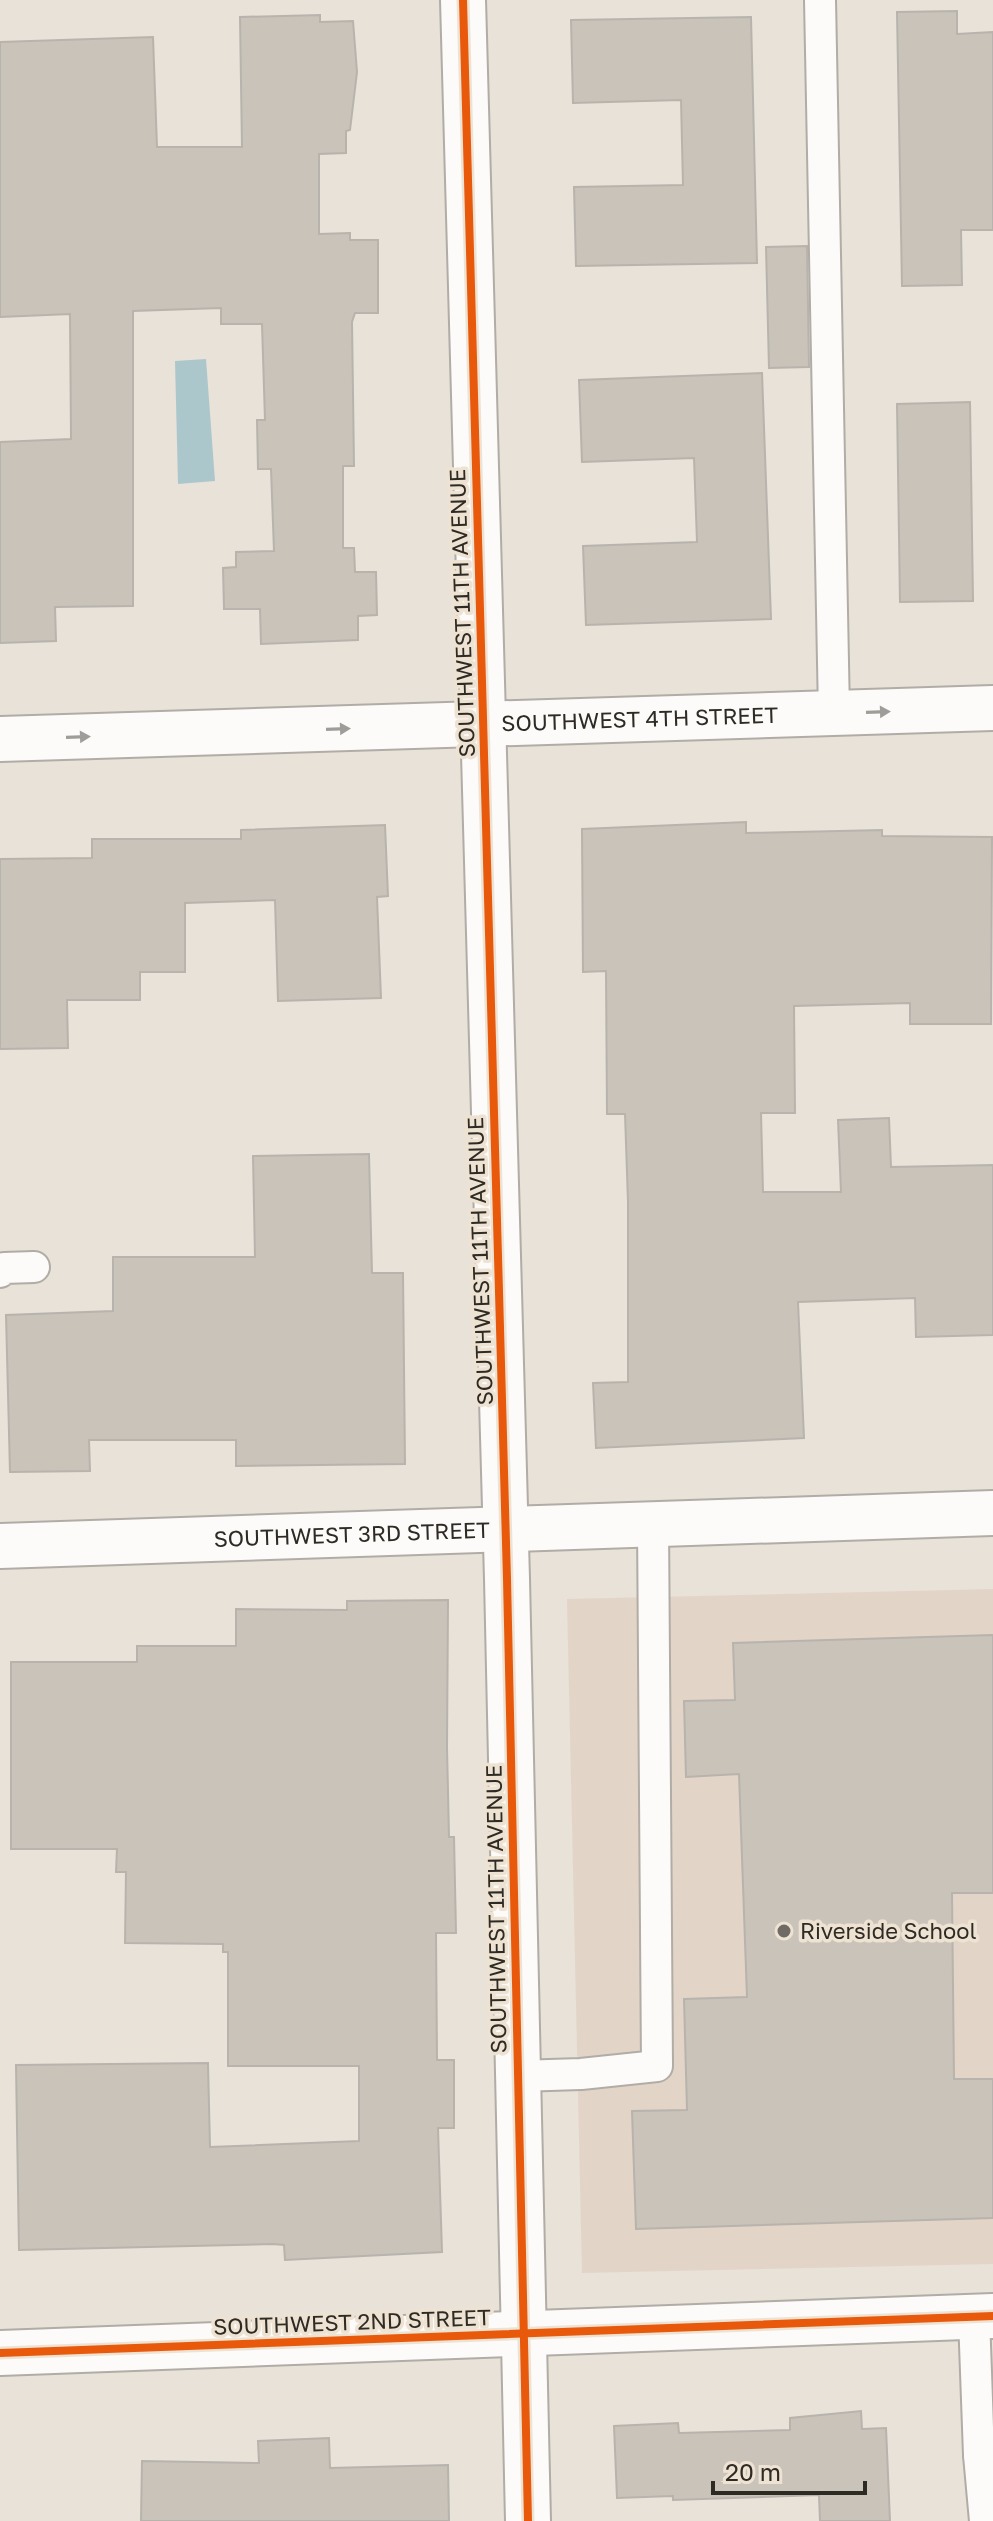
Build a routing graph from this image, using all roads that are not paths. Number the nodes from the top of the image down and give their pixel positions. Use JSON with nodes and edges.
{"nodes":[{"id":1,"x":463,"y":0,"type":"edge"},
{"id":2,"x":820,"y":0,"type":"edge"},
{"id":3,"x":993,"y":708,"type":"edge"},
{"id":4,"x":834,"y":713,"type":"junction"},
{"id":5,"x":482,"y":724,"type":"junction"},
{"id":6,"x":0,"y":739,"type":"edge"},
{"id":7,"x":34,"y":1267,"type":"dead end"},
{"id":8,"x":0,"y":1272,"type":"edge"},
{"id":9,"x":993,"y":1513,"type":"edge"},
{"id":10,"x":653,"y":1524,"type":"junction"},
{"id":11,"x":505,"y":1531,"type":"junction"},
{"id":12,"x":0,"y":1546,"type":"edge"},
{"id":13,"x":518,"y":2076,"type":"junction"},
{"id":14,"x":984,"y":2316,"type":"edge"},
{"id":15,"x":524,"y":2334,"type":"junction"},
{"id":16,"x":0,"y":2353,"type":"edge"},
{"id":17,"x":986,"y":2455,"type":"edge"},
{"id":18,"x":528,"y":2521,"type":"edge"},
{"id":19,"x":985,"y":2521,"type":"edge"}],
"edges":[{"from":1,"to":5,"type":"street","name":"SOUTHWEST 11TH AVENUE"},
{"from":2,"to":4,"type":"lane"},
{"from":4,"to":3,"type":"street","name":"SOUTHWEST 4TH STREET","one_way":true},
{"from":4,"to":5,"type":"street","name":"SOUTHWEST 4TH STREET"},
{"from":6,"to":5,"type":"street","name":"SOUTHWEST 4TH STREET","one_way":true},
{"from":5,"to":11,"type":"street","name":"SOUTHWEST 11TH AVENUE"},
{"from":7,"to":8,"type":"lane"},
{"from":9,"to":10,"type":"street","name":"SOUTHWEST 3RD STREET"},
{"from":10,"to":11,"type":"street","name":"SOUTHWEST 3RD STREET"},
{"from":10,"to":13,"type":"lane"},
{"from":11,"to":12,"type":"street","name":"SOUTHWEST 3RD STREET"},
{"from":11,"to":13,"type":"street","name":"SOUTHWEST 11TH AVENUE"},
{"from":13,"to":15,"type":"street","name":"SOUTHWEST 11TH AVENUE"},
{"from":14,"to":15,"type":"street","name":"SOUTHWEST 2ND STREET"},
{"from":14,"to":17,"type":"lane"},
{"from":15,"to":16,"type":"street","name":"SOUTHWEST 2ND STREET"},
{"from":15,"to":18,"type":"street","name":"SOUTHWEST 11TH AVENUE"},
{"from":17,"to":19,"type":"lane"}]}
